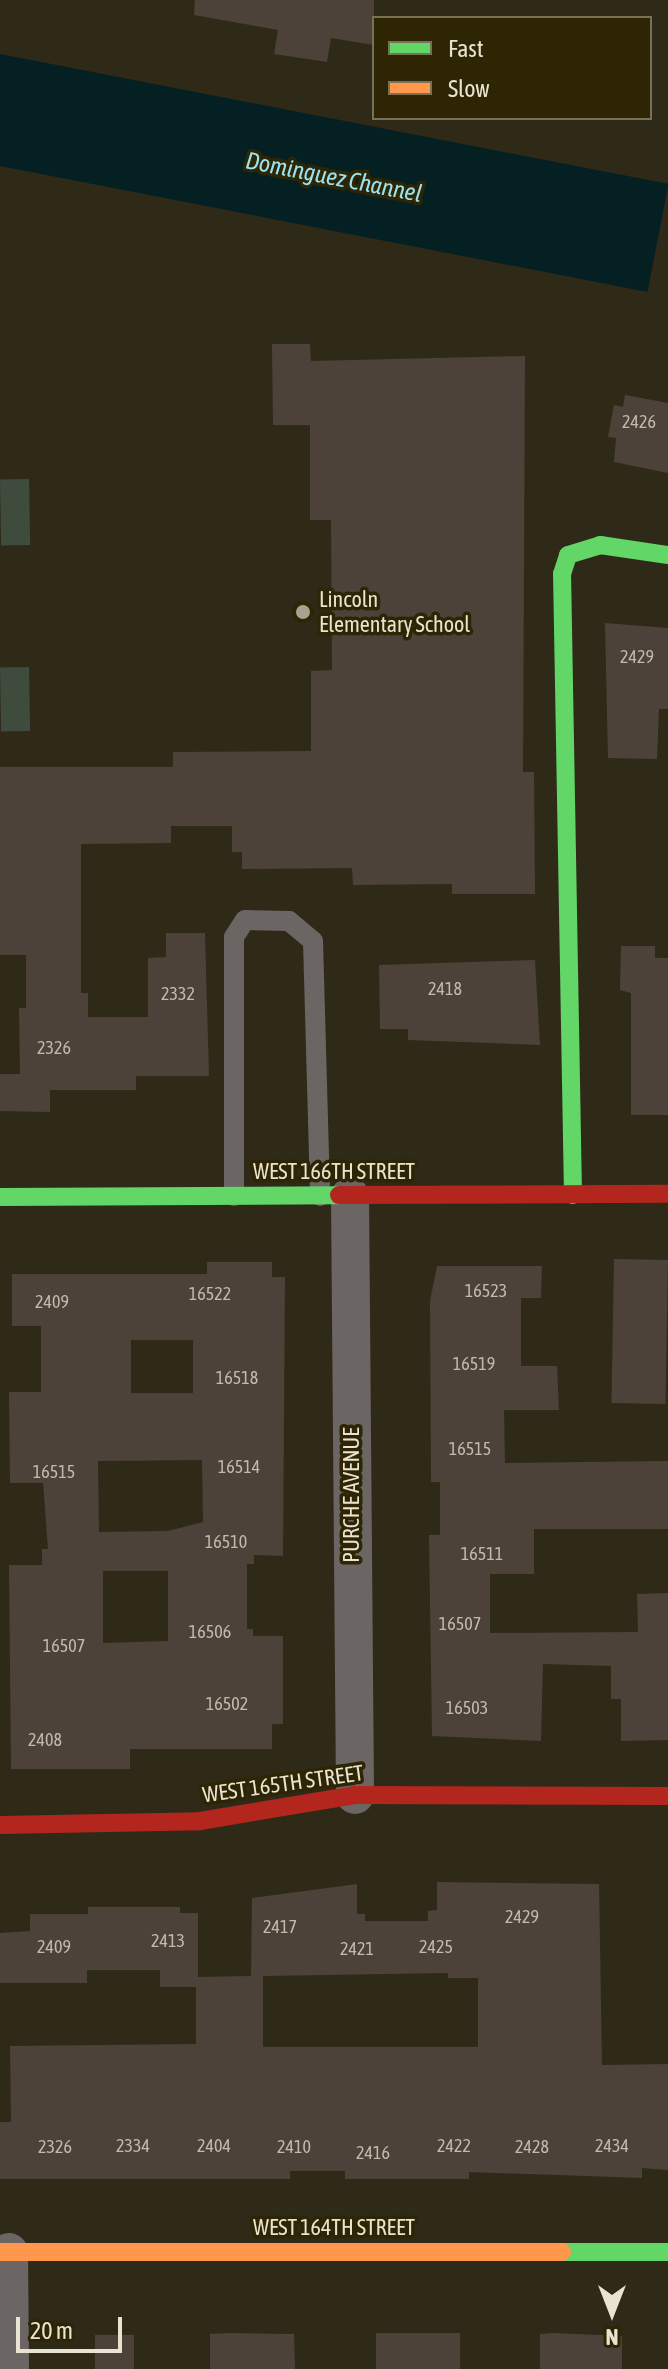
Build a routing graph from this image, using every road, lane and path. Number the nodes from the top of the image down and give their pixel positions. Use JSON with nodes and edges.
{"nodes":[{"id":1,"x":668,"y":555,"type":"edge"},
{"id":2,"x":668,"y":1194,"type":"edge"},
{"id":3,"x":573,"y":1195,"type":"junction"},
{"id":4,"x":234,"y":1196,"type":"junction"},
{"id":5,"x":335,"y":1196,"type":"junction"},
{"id":6,"x":0,"y":1197,"type":"edge"},
{"id":7,"x":355,"y":1795,"type":"junction"},
{"id":8,"x":668,"y":1796,"type":"edge"},
{"id":9,"x":0,"y":1825,"type":"edge"},
{"id":10,"x":5,"y":2252,"type":"edge"},
{"id":11,"x":668,"y":2252,"type":"edge"},
{"id":12,"x":10,"y":2369,"type":"edge"}],
"edges":[{"from":1,"to":3,"type":"street"},
{"from":2,"to":3,"type":"street","name":"WEST 166TH STREET"},
{"from":3,"to":5,"type":"street","name":"WEST 166TH STREET"},
{"from":4,"to":5,"type":"street","name":"WEST 166TH STREET"},
{"from":4,"to":5,"type":"lane"},
{"from":4,"to":6,"type":"street","name":"WEST 166TH STREET"},
{"from":5,"to":7,"type":"street","name":"PURCHE AVENUE"},
{"from":7,"to":8,"type":"street","name":"WEST 165TH STREET"},
{"from":7,"to":9,"type":"street","name":"WEST 165TH STREET"},
{"from":10,"to":11,"type":"street","name":"WEST 164TH STREET"},
{"from":10,"to":12,"type":"street"}]}
